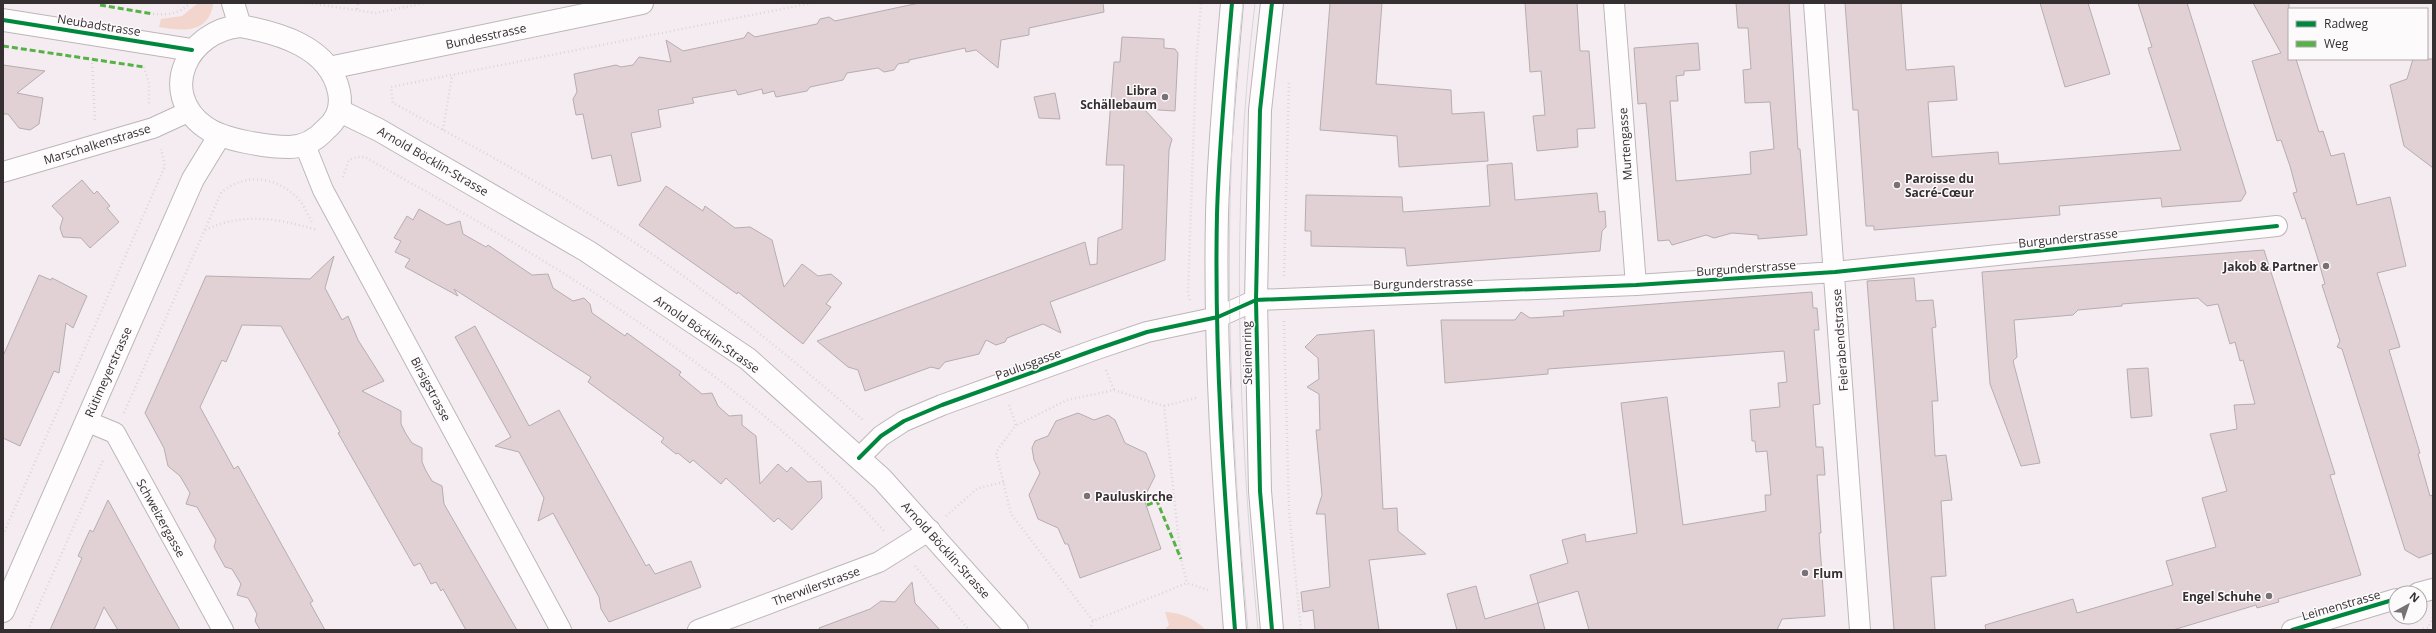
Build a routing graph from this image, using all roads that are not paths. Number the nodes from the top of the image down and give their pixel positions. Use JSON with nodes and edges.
{"nodes":[{"id":1,"x":233,"y":3,"type":"edge"},
{"id":2,"x":642,"y":3,"type":"edge"},
{"id":3,"x":1232,"y":3,"type":"edge"},
{"id":4,"x":1272,"y":3,"type":"edge"},
{"id":5,"x":1614,"y":3,"type":"edge"},
{"id":6,"x":1814,"y":3,"type":"edge"},
{"id":7,"x":3,"y":20,"type":"edge"},
{"id":8,"x":240,"y":26,"type":"junction"},
{"id":9,"x":192,"y":50,"type":"junction"},
{"id":10,"x":330,"y":68,"type":"junction"},
{"id":11,"x":340,"y":110,"type":"junction"},
{"id":12,"x":190,"y":111,"type":"junction"},
{"id":13,"x":220,"y":135,"type":"junction"},
{"id":14,"x":305,"y":145,"type":"junction"},
{"id":15,"x":3,"y":172,"type":"edge"},
{"id":16,"x":2277,"y":226,"type":"dead end"},
{"id":17,"x":1835,"y":272,"type":"junction"},
{"id":18,"x":1636,"y":285,"type":"junction"},
{"id":19,"x":1256,"y":300,"type":"junction"},
{"id":20,"x":1218,"y":317,"type":"junction"},
{"id":21,"x":86,"y":421,"type":"junction"},
{"id":22,"x":859,"y":458,"type":"junction"},
{"id":23,"x":930,"y":530,"type":"junction"},
{"id":24,"x":2388,"y":602,"type":"edge"},
{"id":25,"x":3,"y":611,"type":"edge"},
{"id":26,"x":223,"y":630,"type":"edge"},
{"id":27,"x":561,"y":630,"type":"edge"},
{"id":28,"x":698,"y":630,"type":"edge"},
{"id":29,"x":1017,"y":630,"type":"edge"},
{"id":30,"x":1235,"y":630,"type":"edge"},
{"id":31,"x":1272,"y":630,"type":"edge"},
{"id":32,"x":1860,"y":630,"type":"edge"},
{"id":33,"x":2292,"y":630,"type":"edge"}],
"edges":[{"from":1,"to":8,"type":"main road"},
{"from":2,"to":10,"type":"main road","name":"Bundesstrasse"},
{"from":3,"to":20,"type":"main road"},
{"from":4,"to":19,"type":"main road","name":"Steinenring"},
{"from":5,"to":18,"type":"street","name":"Murtengasse"},
{"from":6,"to":17,"type":"street","name":"Feierabendstrasse"},
{"from":7,"to":9,"type":"main road","name":"Neubadstrasse"},
{"from":8,"to":9,"type":"main road"},
{"from":8,"to":10,"type":"main road"},
{"from":9,"to":12,"type":"main road"},
{"from":10,"to":11,"type":"main road"},
{"from":11,"to":14,"type":"main road"},
{"from":11,"to":22,"type":"main road","name":"Arnold Böcklin-Strasse"},
{"from":12,"to":13,"type":"main road"},
{"from":12,"to":15,"type":"street","name":"Marschalkenstrasse"},
{"from":13,"to":14,"type":"main road"},
{"from":13,"to":21,"type":"main road","name":"Rütimeyerstrasse"},
{"from":14,"to":27,"type":"street","name":"Birsigstrasse"},
{"from":16,"to":17,"type":"street","name":"Burgunderstrasse"},
{"from":17,"to":18,"type":"street","name":"Burgunderstrasse"},
{"from":17,"to":32,"type":"street","name":"Feierabendstrasse"},
{"from":18,"to":19,"type":"street","name":"Burgunderstrasse"},
{"from":19,"to":20,"type":"street","name":"Burgunderstrasse"},
{"from":19,"to":31,"type":"main road","name":"Steinenring"},
{"from":20,"to":22,"type":"street","name":"Paulusgasse"},
{"from":20,"to":30,"type":"main road"},
{"from":21,"to":25,"type":"main road","name":"Rütimeyerstrasse"},
{"from":21,"to":26,"type":"street","name":"Schweizergasse"},
{"from":22,"to":23,"type":"main road","name":"Arnold Böcklin-Strasse"},
{"from":23,"to":28,"type":"street","name":"Therwilerstrasse"},
{"from":23,"to":29,"type":"main road","name":"Arnold Böcklin-Strasse"},
{"from":24,"to":33,"type":"street","name":"Leimenstrasse"}]}
